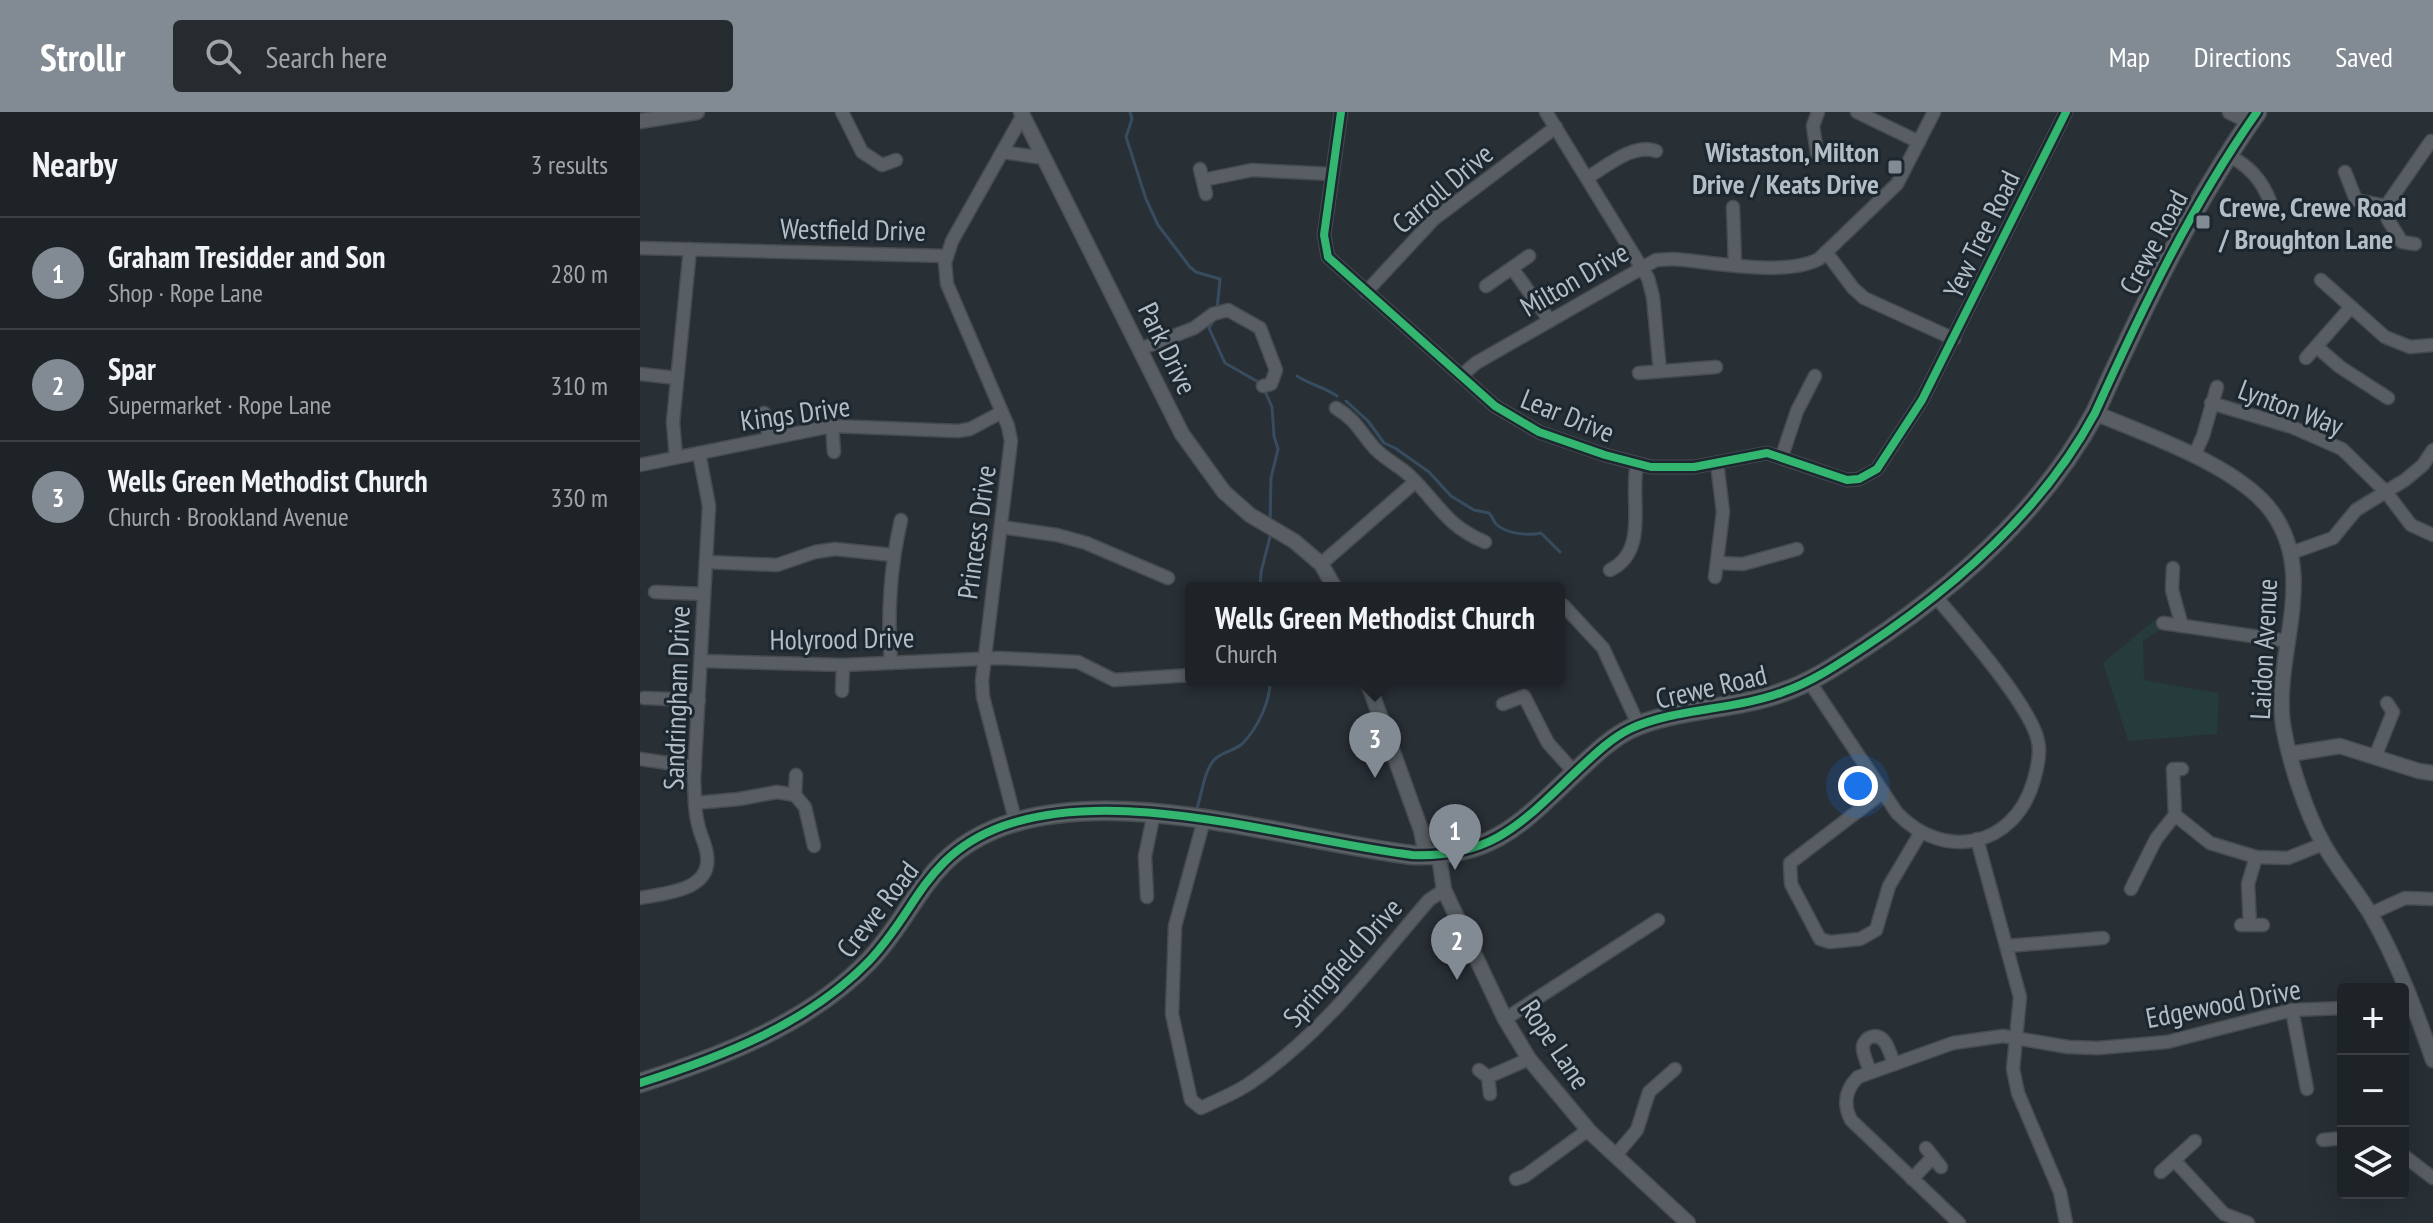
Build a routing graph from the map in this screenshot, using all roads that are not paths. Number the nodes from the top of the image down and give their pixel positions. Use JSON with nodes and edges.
{"nodes":[{"id":1,"x":697,"y":112,"type":"edge"},
{"id":2,"x":842,"y":112,"type":"edge"},
{"id":3,"x":1341,"y":112,"type":"edge"},
{"id":4,"x":1546,"y":112,"type":"edge"},
{"id":5,"x":1818,"y":112,"type":"edge"},
{"id":6,"x":1857,"y":112,"type":"edge"},
{"id":7,"x":1934,"y":112,"type":"edge"},
{"id":8,"x":2066,"y":112,"type":"edge"},
{"id":9,"x":2230,"y":112,"type":"edge"},
{"id":10,"x":1022,"y":114,"type":"edge"},
{"id":11,"x":2253,"y":117,"type":"edge"},
{"id":12,"x":640,"y":121,"type":"edge"},
{"id":13,"x":1556,"y":127,"type":"junction"},
{"id":14,"x":2428,"y":139,"type":"edge"},
{"id":15,"x":1919,"y":142,"type":"junction"},
{"id":16,"x":1818,"y":148,"type":"dead end"},
{"id":17,"x":1656,"y":151,"type":"dead end"},
{"id":18,"x":1002,"y":152,"type":"junction"},
{"id":19,"x":2228,"y":155,"type":"junction"},
{"id":20,"x":1044,"y":158,"type":"junction"},
{"id":21,"x":896,"y":160,"type":"dead end"},
{"id":22,"x":2345,"y":172,"type":"dead end"},
{"id":23,"x":1332,"y":174,"type":"junction"},
{"id":24,"x":1587,"y":178,"type":"junction"},
{"id":25,"x":1206,"y":194,"type":"dead end"},
{"id":26,"x":2270,"y":201,"type":"dead end"},
{"id":27,"x":2386,"y":206,"type":"junction"},
{"id":28,"x":1733,"y":207,"type":"dead end"},
{"id":29,"x":640,"y":248,"type":"edge"},
{"id":30,"x":690,"y":249,"type":"junction"},
{"id":31,"x":1826,"y":252,"type":"junction"},
{"id":32,"x":2395,"y":254,"type":"dead end"},
{"id":33,"x":946,"y":256,"type":"junction"},
{"id":34,"x":1529,"y":256,"type":"dead end"},
{"id":35,"x":1735,"y":264,"type":"junction"},
{"id":36,"x":1643,"y":267,"type":"junction"},
{"id":37,"x":1512,"y":268,"type":"junction"},
{"id":38,"x":2321,"y":280,"type":"dead end"},
{"id":39,"x":1486,"y":286,"type":"dead end"},
{"id":40,"x":1366,"y":292,"type":"junction"},
{"id":41,"x":2351,"y":307,"type":"junction"},
{"id":42,"x":1550,"y":321,"type":"junction"},
{"id":43,"x":1954,"y":339,"type":"junction"},
{"id":44,"x":2433,"y":345,"type":"edge"},
{"id":45,"x":2317,"y":347,"type":"junction"},
{"id":46,"x":1140,"y":349,"type":"junction"},
{"id":47,"x":2306,"y":358,"type":"dead end"},
{"id":48,"x":1660,"y":371,"type":"junction"},
{"id":49,"x":1639,"y":373,"type":"dead end"},
{"id":50,"x":640,"y":374,"type":"edge"},
{"id":51,"x":1936,"y":375,"type":"joint"},
{"id":52,"x":1461,"y":376,"type":"junction"},
{"id":53,"x":1815,"y":376,"type":"dead end"},
{"id":54,"x":677,"y":378,"type":"junction"},
{"id":55,"x":1704,"y":382,"type":"dead end"},
{"id":56,"x":1263,"y":386,"type":"dead end"},
{"id":57,"x":2217,"y":387,"type":"dead end"},
{"id":58,"x":2388,"y":398,"type":"dead end"},
{"id":59,"x":2211,"y":403,"type":"junction"},
{"id":60,"x":1336,"y":408,"type":"dead end"},
{"id":61,"x":1002,"y":412,"type":"junction"},
{"id":62,"x":764,"y":413,"type":"dead end"},
{"id":63,"x":2095,"y":413,"type":"junction"},
{"id":64,"x":832,"y":426,"type":"junction"},
{"id":65,"x":769,"y":438,"type":"junction"},
{"id":66,"x":2433,"y":450,"type":"edge"},
{"id":67,"x":834,"y":452,"type":"dead end"},
{"id":68,"x":699,"y":453,"type":"junction"},
{"id":69,"x":1782,"y":456,"type":"junction"},
{"id":70,"x":2194,"y":456,"type":"junction"},
{"id":71,"x":676,"y":457,"type":"junction"},
{"id":72,"x":1717,"y":463,"type":"junction"},
{"id":73,"x":1637,"y":464,"type":"junction"},
{"id":74,"x":640,"y":465,"type":"edge"},
{"id":75,"x":1415,"y":482,"type":"junction"},
{"id":76,"x":2386,"y":492,"type":"junction"},
{"id":77,"x":901,"y":520,"type":"dead end"},
{"id":78,"x":1001,"y":527,"type":"junction"},
{"id":79,"x":2433,"y":535,"type":"edge"},
{"id":80,"x":1485,"y":542,"type":"dead end"},
{"id":81,"x":2291,"y":553,"type":"junction"},
{"id":82,"x":893,"y":555,"type":"junction"},
{"id":83,"x":706,"y":562,"type":"junction"},
{"id":84,"x":1718,"y":563,"type":"junction"},
{"id":85,"x":1321,"y":564,"type":"junction"},
{"id":86,"x":1795,"y":566,"type":"dead end"},
{"id":87,"x":2173,"y":568,"type":"dead end"},
{"id":88,"x":1616,"y":570,"type":"dead end"},
{"id":89,"x":1715,"y":577,"type":"dead end"},
{"id":90,"x":1169,"y":579,"type":"dead end"},
{"id":91,"x":1332,"y":582,"type":"edge"},
{"id":92,"x":653,"y":592,"type":"dead end"},
{"id":93,"x":704,"y":594,"type":"junction"},
{"id":94,"x":1935,"y":596,"type":"junction"},
{"id":95,"x":1565,"y":607,"type":"edge"},
{"id":96,"x":2163,"y":623,"type":"dead end"},
{"id":97,"x":2182,"y":626,"type":"junction"},
{"id":98,"x":2287,"y":641,"type":"junction"},
{"id":99,"x":983,"y":658,"type":"junction"},
{"id":100,"x":701,"y":661,"type":"junction"},
{"id":101,"x":891,"y":663,"type":"junction"},
{"id":102,"x":843,"y":665,"type":"junction"},
{"id":103,"x":1185,"y":679,"type":"edge"},
{"id":104,"x":1809,"y":681,"type":"junction"},
{"id":105,"x":1369,"y":686,"type":"edge"},
{"id":106,"x":842,"y":691,"type":"dead end"},
{"id":107,"x":642,"y":697,"type":"edge"},
{"id":108,"x":699,"y":700,"type":"junction"},
{"id":109,"x":1503,"y":704,"type":"dead end"},
{"id":110,"x":2395,"y":709,"type":"dead end"},
{"id":111,"x":1639,"y":726,"type":"junction"},
{"id":112,"x":2290,"y":754,"type":"junction"},
{"id":113,"x":2375,"y":757,"type":"junction"},
{"id":114,"x":640,"y":759,"type":"edge"},
{"id":115,"x":695,"y":767,"type":"junction"},
{"id":116,"x":2172,"y":769,"type":"dead end"},
{"id":117,"x":1575,"y":773,"type":"junction"},
{"id":118,"x":2433,"y":773,"type":"edge"},
{"id":119,"x":796,"y":775,"type":"dead end"},
{"id":120,"x":1883,"y":792,"type":"junction"},
{"id":121,"x":795,"y":795,"type":"junction"},
{"id":122,"x":695,"y":803,"type":"junction"},
{"id":123,"x":1154,"y":813,"type":"junction"},
{"id":124,"x":2175,"y":815,"type":"junction"},
{"id":125,"x":1204,"y":820,"type":"junction"},
{"id":126,"x":1016,"y":823,"type":"junction"},
{"id":127,"x":1921,"y":832,"type":"junction"},
{"id":128,"x":1977,"y":839,"type":"junction"},
{"id":129,"x":2323,"y":844,"type":"junction"},
{"id":130,"x":814,"y":846,"type":"dead end"},
{"id":131,"x":1432,"y":856,"type":"junction"},
{"id":132,"x":2256,"y":857,"type":"junction"},
{"id":133,"x":2131,"y":889,"type":"dead end"},
{"id":134,"x":1444,"y":890,"type":"junction"},
{"id":135,"x":1147,"y":897,"type":"dead end"},
{"id":136,"x":640,"y":898,"type":"edge"},
{"id":137,"x":2433,"y":899,"type":"edge"},
{"id":138,"x":2370,"y":914,"type":"junction"},
{"id":139,"x":1658,"y":920,"type":"dead end"},
{"id":140,"x":2251,"y":925,"type":"dead end"},
{"id":141,"x":2103,"y":938,"type":"dead end"},
{"id":142,"x":2007,"y":946,"type":"junction"},
{"id":143,"x":2401,"y":983,"type":"edge"},
{"id":144,"x":2409,"y":1002,"type":"edge"},
{"id":145,"x":2337,"y":1008,"type":"edge"},
{"id":146,"x":2292,"y":1010,"type":"junction"},
{"id":147,"x":1505,"y":1019,"type":"junction"},
{"id":148,"x":2017,"y":1037,"type":"junction"},
{"id":149,"x":2430,"y":1041,"type":"edge"},
{"id":150,"x":1529,"y":1059,"type":"junction"},
{"id":151,"x":2433,"y":1060,"type":"edge"},
{"id":152,"x":1894,"y":1064,"type":"junction"},
{"id":153,"x":1675,"y":1069,"type":"dead end"},
{"id":154,"x":1870,"y":1072,"type":"junction"},
{"id":155,"x":640,"y":1083,"type":"edge"},
{"id":156,"x":2307,"y":1089,"type":"dead end"},
{"id":157,"x":1490,"y":1094,"type":"dead end"},
{"id":158,"x":1588,"y":1130,"type":"junction"},
{"id":159,"x":2337,"y":1139,"type":"edge"},
{"id":160,"x":2323,"y":1140,"type":"dead end"},
{"id":161,"x":2195,"y":1141,"type":"dead end"},
{"id":162,"x":1615,"y":1156,"type":"junction"},
{"id":163,"x":1933,"y":1157,"type":"dead end"},
{"id":164,"x":2174,"y":1160,"type":"junction"},
{"id":165,"x":2409,"y":1160,"type":"edge"},
{"id":166,"x":2161,"y":1172,"type":"dead end"},
{"id":167,"x":2433,"y":1178,"type":"edge"},
{"id":168,"x":1516,"y":1179,"type":"dead end"},
{"id":169,"x":1912,"y":1179,"type":"junction"},
{"id":170,"x":2063,"y":1222,"type":"edge"},
{"id":171,"x":1688,"y":1223,"type":"edge"},
{"id":172,"x":1959,"y":1223,"type":"edge"},
{"id":173,"x":2248,"y":1223,"type":"edge"}],
"edges":[{"from":1,"to":12,"type":"street"},
{"from":2,"to":21,"type":"street"},
{"from":3,"to":23,"type":"street","name":"Lear Drive"},
{"from":4,"to":13,"type":"street"},
{"from":5,"to":16,"type":"street"},
{"from":6,"to":15,"type":"street"},
{"from":7,"to":15,"type":"street","name":"Milton Drive"},
{"from":8,"to":43,"type":"street","name":"Yew Tree Road"},
{"from":9,"to":11,"type":"street"},
{"from":10,"to":18,"type":"street","name":"Westfield Drive"},
{"from":10,"to":20,"type":"street","name":"Park Drive"},
{"from":11,"to":19,"type":"main road","name":"Crewe Road"},
{"from":13,"to":24,"type":"street"},
{"from":13,"to":40,"type":"street","name":"Carroll Drive"},
{"from":14,"to":27,"type":"street"},
{"from":15,"to":31,"type":"street","name":"Milton Drive"},
{"from":17,"to":24,"type":"street"},
{"from":18,"to":20,"type":"street"},
{"from":18,"to":33,"type":"street","name":"Westfield Drive"},
{"from":19,"to":26,"type":"street"},
{"from":19,"to":63,"type":"main road","name":"Crewe Road"},
{"from":20,"to":46,"type":"street","name":"Park Drive"},
{"from":22,"to":27,"type":"street"},
{"from":23,"to":25,"type":"street"},
{"from":23,"to":40,"type":"street","name":"Lear Drive"},
{"from":24,"to":36,"type":"street"},
{"from":27,"to":32,"type":"street"},
{"from":28,"to":35,"type":"street"},
{"from":29,"to":30,"type":"street","name":"Westfield Drive"},
{"from":30,"to":33,"type":"street","name":"Westfield Drive"},
{"from":30,"to":54,"type":"street"},
{"from":31,"to":35,"type":"street","name":"Milton Drive"},
{"from":31,"to":43,"type":"street"},
{"from":33,"to":61,"type":"street","name":"Princess Drive"},
{"from":34,"to":37,"type":"street"},
{"from":35,"to":36,"type":"street","name":"Milton Drive"},
{"from":36,"to":42,"type":"street","name":"Milton Drive"},
{"from":36,"to":48,"type":"street"},
{"from":37,"to":39,"type":"street"},
{"from":37,"to":42,"type":"street"},
{"from":38,"to":41,"type":"street"},
{"from":40,"to":52,"type":"street","name":"Lear Drive"},
{"from":41,"to":44,"type":"street"},
{"from":41,"to":45,"type":"street"},
{"from":42,"to":52,"type":"street","name":"Milton Drive"},
{"from":43,"to":51,"type":"street","name":"Yew Tree Road"},
{"from":45,"to":47,"type":"street"},
{"from":45,"to":58,"type":"street"},
{"from":46,"to":56,"type":"street"},
{"from":46,"to":85,"type":"street","name":"Park Drive"},
{"from":48,"to":49,"type":"street"},
{"from":48,"to":55,"type":"street"},
{"from":50,"to":54,"type":"street"},
{"from":51,"to":69,"type":"street","name":"Lear Drive"},
{"from":52,"to":73,"type":"street","name":"Lear Drive"},
{"from":53,"to":69,"type":"street"},
{"from":54,"to":71,"type":"street"},
{"from":57,"to":59,"type":"street"},
{"from":59,"to":70,"type":"street"},
{"from":59,"to":76,"type":"street","name":"Lynton Way"},
{"from":60,"to":75,"type":"street"},
{"from":61,"to":64,"type":"street","name":"Kings Drive"},
{"from":61,"to":78,"type":"street","name":"Princess Drive"},
{"from":62,"to":65,"type":"street"},
{"from":63,"to":70,"type":"street","name":"Laidon Avenue"},
{"from":63,"to":94,"type":"main road","name":"Crewe Road"},
{"from":64,"to":65,"type":"street","name":"Kings Drive"},
{"from":64,"to":67,"type":"street"},
{"from":65,"to":68,"type":"street","name":"Kings Drive"},
{"from":66,"to":76,"type":"street"},
{"from":68,"to":71,"type":"street","name":"Kings Drive"},
{"from":68,"to":83,"type":"street","name":"Sandringham Drive"},
{"from":69,"to":72,"type":"street","name":"Lear Drive"},
{"from":70,"to":81,"type":"street","name":"Laidon Avenue"},
{"from":71,"to":74,"type":"street","name":"Kings Drive"},
{"from":72,"to":73,"type":"street","name":"Lear Drive"},
{"from":72,"to":84,"type":"street"},
{"from":73,"to":88,"type":"street"},
{"from":75,"to":80,"type":"street"},
{"from":75,"to":85,"type":"street"},
{"from":76,"to":79,"type":"street","name":"Lynton Way"},
{"from":76,"to":81,"type":"street"},
{"from":77,"to":82,"type":"street"},
{"from":78,"to":90,"type":"street"},
{"from":78,"to":99,"type":"street","name":"Princess Drive"},
{"from":81,"to":98,"type":"street","name":"Laidon Avenue"},
{"from":82,"to":83,"type":"street"},
{"from":82,"to":101,"type":"street"},
{"from":83,"to":93,"type":"street","name":"Sandringham Drive"},
{"from":84,"to":86,"type":"street"},
{"from":84,"to":89,"type":"street"},
{"from":85,"to":91,"type":"street"},
{"from":87,"to":97,"type":"street"},
{"from":92,"to":93,"type":"street"},
{"from":93,"to":100,"type":"street","name":"Sandringham Drive"},
{"from":94,"to":104,"type":"main road","name":"Crewe Road"},
{"from":94,"to":128,"type":"street"},
{"from":95,"to":111,"type":"street"},
{"from":96,"to":97,"type":"street"},
{"from":97,"to":98,"type":"street"},
{"from":98,"to":112,"type":"street","name":"Laidon Avenue"},
{"from":99,"to":101,"type":"street","name":"Holyrood Drive"},
{"from":99,"to":103,"type":"street","name":"Holyrood Drive"},
{"from":99,"to":126,"type":"street","name":"Princess Drive"},
{"from":100,"to":102,"type":"street","name":"Holyrood Drive"},
{"from":100,"to":108,"type":"street","name":"Sandringham Drive"},
{"from":101,"to":102,"type":"street","name":"Holyrood Drive"},
{"from":102,"to":106,"type":"street"},
{"from":104,"to":111,"type":"main road","name":"Crewe Road"},
{"from":104,"to":120,"type":"street"},
{"from":105,"to":131,"type":"street","name":"Rope Lane"},
{"from":107,"to":108,"type":"street"},
{"from":108,"to":115,"type":"street","name":"Sandringham Drive"},
{"from":109,"to":117,"type":"street"},
{"from":110,"to":113,"type":"street"},
{"from":111,"to":117,"type":"main road","name":"Crewe Road"},
{"from":112,"to":113,"type":"street"},
{"from":112,"to":129,"type":"street","name":"Laidon Avenue"},
{"from":113,"to":118,"type":"street"},
{"from":114,"to":115,"type":"street"},
{"from":115,"to":122,"type":"street","name":"Sandringham Drive"},
{"from":116,"to":124,"type":"street"},
{"from":117,"to":131,"type":"main road","name":"Crewe Road"},
{"from":119,"to":121,"type":"street"},
{"from":120,"to":127,"type":"street"},
{"from":120,"to":127,"type":"street"},
{"from":121,"to":122,"type":"street"},
{"from":121,"to":130,"type":"street"},
{"from":122,"to":136,"type":"street","name":"Sandringham Drive"},
{"from":123,"to":125,"type":"main road","name":"Crewe Road"},
{"from":123,"to":126,"type":"main road","name":"Crewe Road"},
{"from":123,"to":135,"type":"street"},
{"from":124,"to":132,"type":"street"},
{"from":124,"to":133,"type":"street"},
{"from":125,"to":131,"type":"main road","name":"Crewe Road"},
{"from":125,"to":134,"type":"street","name":"Springfield Drive"},
{"from":126,"to":155,"type":"main road","name":"Crewe Road"},
{"from":127,"to":128,"type":"street"},
{"from":128,"to":142,"type":"street"},
{"from":129,"to":132,"type":"street"},
{"from":129,"to":138,"type":"street","name":"Laidon Avenue"},
{"from":131,"to":134,"type":"street","name":"Rope Lane"},
{"from":132,"to":140,"type":"street"},
{"from":134,"to":147,"type":"street","name":"Rope Lane"},
{"from":137,"to":138,"type":"street"},
{"from":138,"to":143,"type":"street","name":"Laidon Avenue"},
{"from":139,"to":147,"type":"street"},
{"from":141,"to":142,"type":"street"},
{"from":142,"to":148,"type":"street"},
{"from":144,"to":149,"type":"street","name":"Laidon Avenue"},
{"from":145,"to":146,"type":"street","name":"Edgewood Drive"},
{"from":146,"to":148,"type":"street","name":"Edgewood Drive"},
{"from":146,"to":156,"type":"street"},
{"from":147,"to":150,"type":"street","name":"Rope Lane"},
{"from":148,"to":152,"type":"street","name":"Edgewood Drive"},
{"from":148,"to":170,"type":"street"},
{"from":149,"to":151,"type":"street","name":"Laidon Avenue"},
{"from":150,"to":157,"type":"street"},
{"from":150,"to":158,"type":"street","name":"Rope Lane"},
{"from":152,"to":154,"type":"street","name":"Edgewood Drive"},
{"from":152,"to":154,"type":"street"},
{"from":153,"to":162,"type":"street"},
{"from":154,"to":169,"type":"street"},
{"from":158,"to":162,"type":"street","name":"Rope Lane"},
{"from":158,"to":168,"type":"street"},
{"from":159,"to":160,"type":"street"},
{"from":161,"to":164,"type":"street"},
{"from":162,"to":171,"type":"street","name":"Rope Lane"},
{"from":163,"to":169,"type":"street"},
{"from":164,"to":166,"type":"street"},
{"from":164,"to":173,"type":"street"},
{"from":165,"to":167,"type":"street"},
{"from":169,"to":172,"type":"street"}]}
